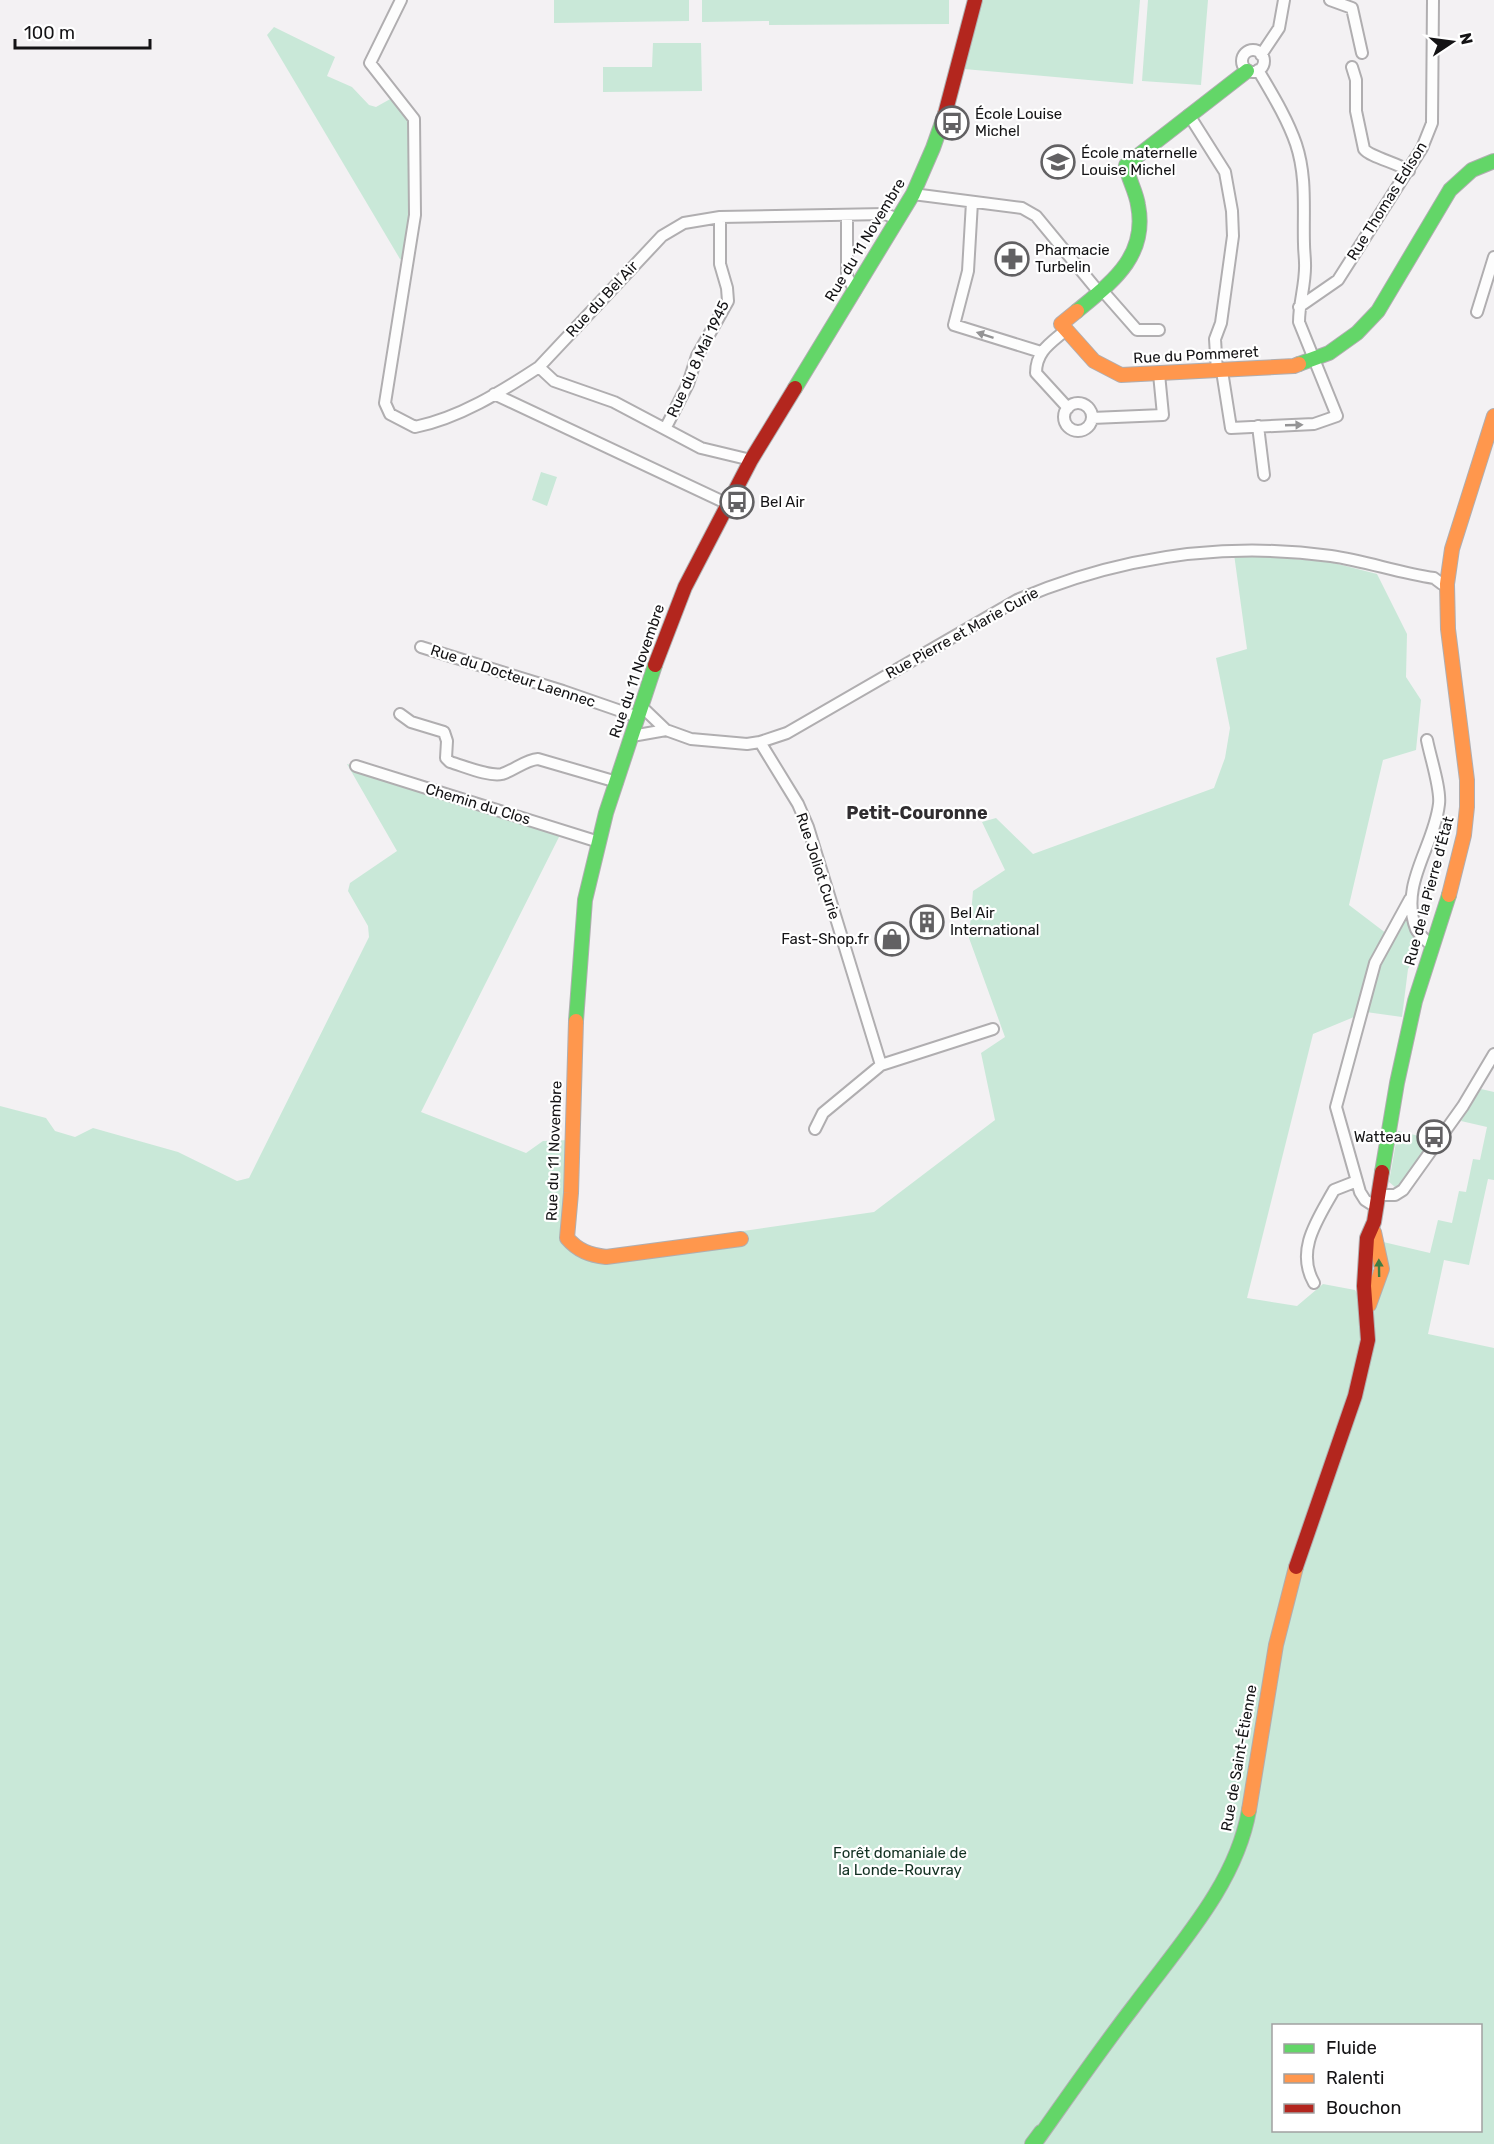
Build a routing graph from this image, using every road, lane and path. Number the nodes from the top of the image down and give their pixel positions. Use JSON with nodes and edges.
{"nodes":[{"id":1,"x":401,"y":0,"type":"edge"},
{"id":2,"x":975,"y":0,"type":"edge"},
{"id":3,"x":1284,"y":0,"type":"edge"},
{"id":4,"x":1330,"y":0,"type":"edge"},
{"id":5,"x":1433,"y":0,"type":"edge"},
{"id":6,"x":1362,"y":54,"type":"dead end"},
{"id":7,"x":1261,"y":55,"type":"junction"},
{"id":8,"x":1352,"y":67,"type":"dead end"},
{"id":9,"x":1253,"y":70,"type":"junction"},
{"id":10,"x":1189,"y":115,"type":"junction"},
{"id":11,"x":1494,"y":161,"type":"edge"},
{"id":12,"x":1409,"y":171,"type":"junction"},
{"id":13,"x":913,"y":194,"type":"junction"},
{"id":14,"x":972,"y":202,"type":"junction"},
{"id":15,"x":847,"y":215,"type":"junction"},
{"id":16,"x":720,"y":217,"type":"junction"},
{"id":17,"x":898,"y":219,"type":"junction"},
{"id":18,"x":1494,"y":257,"type":"edge"},
{"id":19,"x":1099,"y":290,"type":"junction"},
{"id":20,"x":855,"y":291,"type":"junction"},
{"id":21,"x":1299,"y":307,"type":"junction"},
{"id":22,"x":1476,"y":312,"type":"dead end"},
{"id":23,"x":1066,"y":330,"type":"junction"},
{"id":24,"x":1159,"y":330,"type":"dead end"},
{"id":25,"x":1041,"y":352,"type":"junction"},
{"id":26,"x":1315,"y":359,"type":"junction"},
{"id":27,"x":539,"y":367,"type":"junction"},
{"id":28,"x":1220,"y":371,"type":"junction"},
{"id":29,"x":1159,"y":374,"type":"junction"},
{"id":30,"x":494,"y":394,"type":"junction"},
{"id":31,"x":1068,"y":408,"type":"junction"},
{"id":32,"x":1494,"y":416,"type":"edge"},
{"id":33,"x":1092,"y":418,"type":"junction"},
{"id":34,"x":1258,"y":426,"type":"junction"},
{"id":35,"x":665,"y":429,"type":"junction"},
{"id":36,"x":751,"y":460,"type":"junction"},
{"id":37,"x":1264,"y":475,"type":"dead end"},
{"id":38,"x":728,"y":504,"type":"junction"},
{"id":39,"x":1447,"y":584,"type":"junction"},
{"id":40,"x":421,"y":647,"type":"dead end"},
{"id":41,"x":640,"y":712,"type":"junction"},
{"id":42,"x":400,"y":714,"type":"dead end"},
{"id":43,"x":666,"y":730,"type":"junction"},
{"id":44,"x":632,"y":736,"type":"junction"},
{"id":45,"x":1427,"y":740,"type":"dead end"},
{"id":46,"x":760,"y":742,"type":"junction"},
{"id":47,"x":356,"y":766,"type":"dead end"},
{"id":48,"x":616,"y":782,"type":"junction"},
{"id":49,"x":599,"y":842,"type":"junction"},
{"id":50,"x":1410,"y":899,"type":"junction"},
{"id":51,"x":1432,"y":946,"type":"junction"},
{"id":52,"x":993,"y":1029,"type":"dead end"},
{"id":53,"x":1494,"y":1054,"type":"edge"},
{"id":54,"x":881,"y":1065,"type":"junction"},
{"id":55,"x":815,"y":1129,"type":"dead end"},
{"id":56,"x":1357,"y":1181,"type":"junction"},
{"id":57,"x":1378,"y":1201,"type":"junction"},
{"id":58,"x":741,"y":1239,"type":"dead end"},
{"id":59,"x":1314,"y":1283,"type":"dead end"},
{"id":60,"x":1368,"y":1340,"type":"joint"},
{"id":61,"x":1036,"y":2140,"type":"edge"}],
"edges":[{"from":1,"to":30,"type":"street","name":"Rue du Bel Air"},
{"from":2,"to":13,"type":"street","name":"Rue du 11 Novembre"},
{"from":3,"to":7,"type":"street"},
{"from":4,"to":6,"type":"street"},
{"from":5,"to":12,"type":"street","name":"Rue Thomas Edison"},
{"from":7,"to":9,"type":"street"},
{"from":7,"to":9,"type":"street"},
{"from":8,"to":12,"type":"street"},
{"from":9,"to":10,"type":"street"},
{"from":9,"to":21,"type":"street"},
{"from":10,"to":19,"type":"street"},
{"from":10,"to":28,"type":"street"},
{"from":11,"to":26,"type":"street","name":"Rue du Pommeret"},
{"from":12,"to":21,"type":"street","name":"Rue Thomas Edison"},
{"from":13,"to":14,"type":"street"},
{"from":13,"to":17,"type":"street","name":"Rue du 11 Novembre"},
{"from":14,"to":19,"type":"street"},
{"from":25,"to":14,"type":"street","one_way":true},
{"from":15,"to":16,"type":"street","name":"Rue du Bel Air"},
{"from":15,"to":17,"type":"street","name":"Rue du Bel Air"},
{"from":15,"to":20,"type":"street"},
{"from":16,"to":27,"type":"street","name":"Rue du Bel Air"},
{"from":16,"to":35,"type":"street","name":"Rue du 8 Mai 1945"},
{"from":17,"to":20,"type":"street","name":"Rue du 11 Novembre"},
{"from":18,"to":22,"type":"street"},
{"from":19,"to":23,"type":"street"},
{"from":19,"to":24,"type":"street"},
{"from":20,"to":36,"type":"street","name":"Rue du 11 Novembre"},
{"from":21,"to":26,"type":"street"},
{"from":23,"to":25,"type":"street"},
{"from":23,"to":29,"type":"street","name":"Rue du Pommeret"},
{"from":25,"to":31,"type":"street"},
{"from":26,"to":28,"type":"street","name":"Rue du Pommeret"},
{"from":34,"to":26,"type":"street","one_way":true},
{"from":27,"to":30,"type":"street","name":"Rue du Bel Air"},
{"from":27,"to":35,"type":"street"},
{"from":28,"to":29,"type":"street","name":"Rue du Pommeret"},
{"from":28,"to":34,"type":"street"},
{"from":29,"to":33,"type":"street"},
{"from":30,"to":38,"type":"street"},
{"from":31,"to":33,"type":"street"},
{"from":31,"to":33,"type":"street"},
{"from":32,"to":39,"type":"street","name":"Rue de la Pierre d'État"},
{"from":34,"to":37,"type":"street"},
{"from":35,"to":36,"type":"street"},
{"from":36,"to":38,"type":"street","name":"Rue du 11 Novembre"},
{"from":38,"to":41,"type":"street","name":"Rue du 11 Novembre"},
{"from":39,"to":46,"type":"street","name":"Rue Pierre et Marie Curie"},
{"from":39,"to":51,"type":"street","name":"Rue de la Pierre d'État"},
{"from":40,"to":41,"type":"street","name":"Rue du Docteur Laennec"},
{"from":41,"to":43,"type":"street","name":"Rue Pierre et Marie Curie"},
{"from":41,"to":44,"type":"street","name":"Rue du 11 Novembre"},
{"from":42,"to":48,"type":"street"},
{"from":43,"to":44,"type":"street","name":"Rue Pierre et Marie Curie"},
{"from":43,"to":46,"type":"street","name":"Rue Pierre et Marie Curie"},
{"from":44,"to":48,"type":"street","name":"Rue du 11 Novembre"},
{"from":45,"to":50,"type":"street"},
{"from":46,"to":54,"type":"street","name":"Rue Joliot Curie"},
{"from":47,"to":49,"type":"street","name":"Chemin du Clos"},
{"from":48,"to":49,"type":"street","name":"Rue du 11 Novembre"},
{"from":49,"to":58,"type":"street","name":"Rue du 11 Novembre"},
{"from":50,"to":51,"type":"street"},
{"from":50,"to":56,"type":"street"},
{"from":51,"to":57,"type":"street","name":"Rue de la Pierre d'État"},
{"from":52,"to":54,"type":"street"},
{"from":53,"to":57,"type":"street"},
{"from":54,"to":55,"type":"street"},
{"from":56,"to":57,"type":"street"},
{"from":56,"to":59,"type":"street"},
{"from":57,"to":60,"type":"street","name":"Rue de la Pierre d'État"},
{"from":60,"to":61,"type":"street","name":"Rue de Saint-Étienne"}]}
